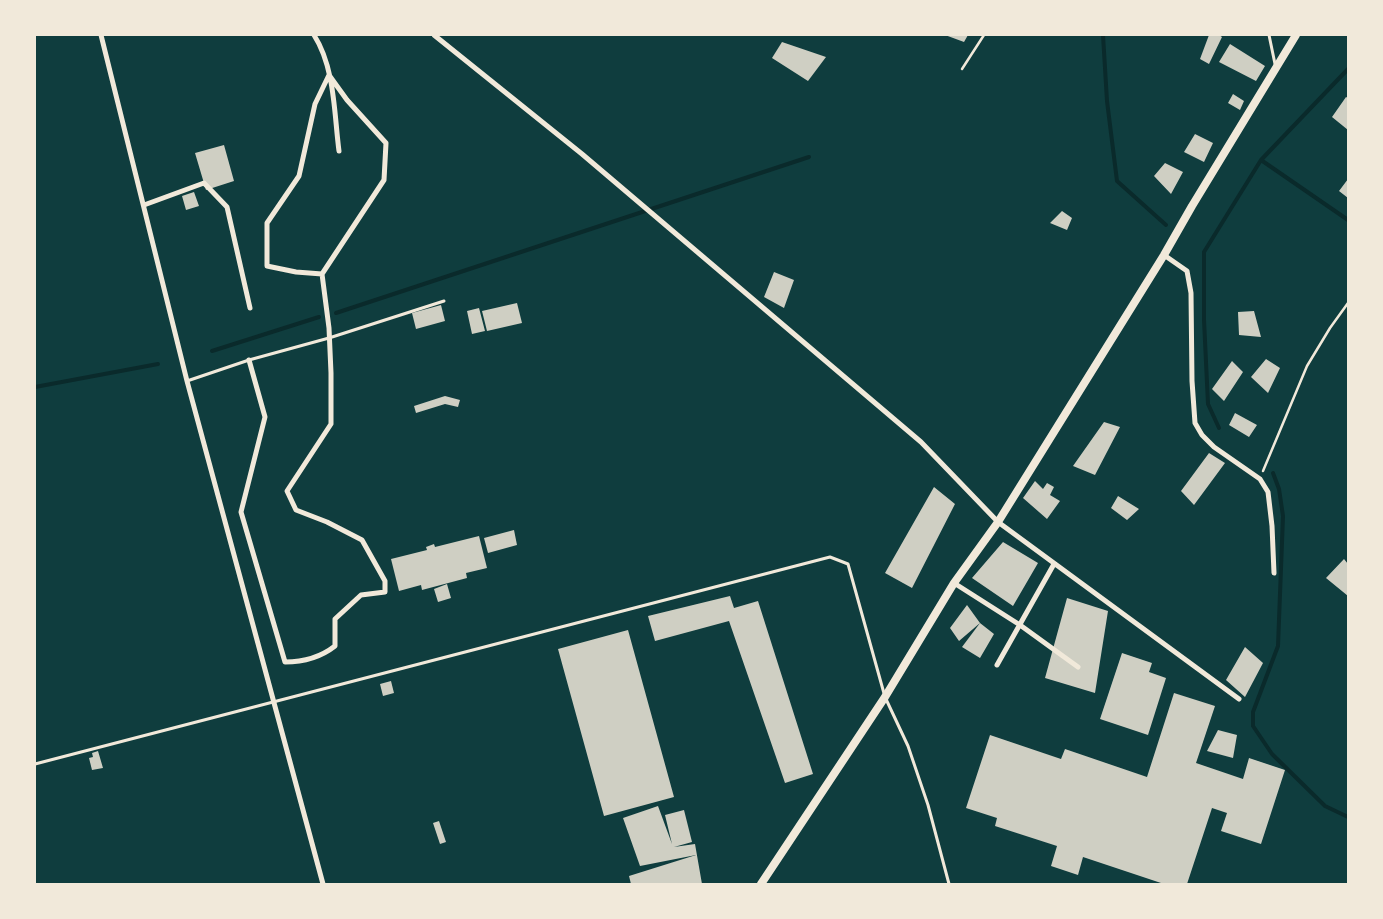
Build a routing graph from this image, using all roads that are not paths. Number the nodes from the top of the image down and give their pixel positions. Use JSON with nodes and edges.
{"nodes":[{"id":1,"x":101,"y":35,"type":"edge"},
{"id":2,"x":314,"y":35,"type":"edge"},
{"id":3,"x":434,"y":35,"type":"edge"},
{"id":4,"x":1269,"y":35,"type":"edge"},
{"id":5,"x":1296,"y":35,"type":"edge"},
{"id":6,"x":1279,"y":64,"type":"junction"},
{"id":7,"x":329,"y":75,"type":"junction"},
{"id":8,"x":339,"y":151,"type":"dead end"},
{"id":9,"x":144,"y":205,"type":"junction"},
{"id":10,"x":1164,"y":255,"type":"junction"},
{"id":11,"x":322,"y":274,"type":"junction"},
{"id":12,"x":444,"y":301,"type":"dead end"},
{"id":13,"x":250,"y":308,"type":"dead end"},
{"id":14,"x":329,"y":338,"type":"junction"},
{"id":15,"x":249,"y":360,"type":"junction"},
{"id":16,"x":187,"y":381,"type":"junction"},
{"id":17,"x":998,"y":522,"type":"junction"},
{"id":18,"x":1054,"y":564,"type":"junction"},
{"id":19,"x":1274,"y":572,"type":"dead end"},
{"id":20,"x":954,"y":583,"type":"junction"},
{"id":21,"x":1020,"y":625,"type":"junction"},
{"id":22,"x":997,"y":665,"type":"dead end"},
{"id":23,"x":1078,"y":667,"type":"dead end"},
{"id":24,"x":885,"y":697,"type":"junction"},
{"id":25,"x":1239,"y":699,"type":"dead end"},
{"id":26,"x":273,"y":701,"type":"junction"},
{"id":27,"x":35,"y":764,"type":"edge"},
{"id":28,"x":323,"y":884,"type":"edge"},
{"id":29,"x":761,"y":884,"type":"edge"},
{"id":30,"x":949,"y":884,"type":"edge"}],
"edges":[{"from":1,"to":9,"type":"street"},
{"from":2,"to":7,"type":"street"},
{"from":3,"to":17,"type":"street"},
{"from":4,"to":6,"type":"lane"},
{"from":5,"to":6,"type":"street"},
{"from":6,"to":10,"type":"street"},
{"from":7,"to":8,"type":"street"},
{"from":7,"to":11,"type":"street"},
{"from":7,"to":11,"type":"street"},
{"from":9,"to":13,"type":"street"},
{"from":9,"to":16,"type":"street"},
{"from":10,"to":17,"type":"street"},
{"from":10,"to":19,"type":"street"},
{"from":11,"to":14,"type":"street"},
{"from":12,"to":14,"type":"lane"},
{"from":14,"to":15,"type":"lane"},
{"from":14,"to":15,"type":"street"},
{"from":15,"to":16,"type":"lane"},
{"from":16,"to":26,"type":"street"},
{"from":17,"to":18,"type":"street"},
{"from":17,"to":20,"type":"street"},
{"from":18,"to":21,"type":"street"},
{"from":18,"to":25,"type":"street"},
{"from":20,"to":21,"type":"street"},
{"from":20,"to":24,"type":"street"},
{"from":21,"to":22,"type":"street"},
{"from":21,"to":23,"type":"street"},
{"from":24,"to":26,"type":"lane"},
{"from":24,"to":29,"type":"street"},
{"from":24,"to":30,"type":"lane"},
{"from":26,"to":27,"type":"lane"},
{"from":26,"to":28,"type":"street"}]}
